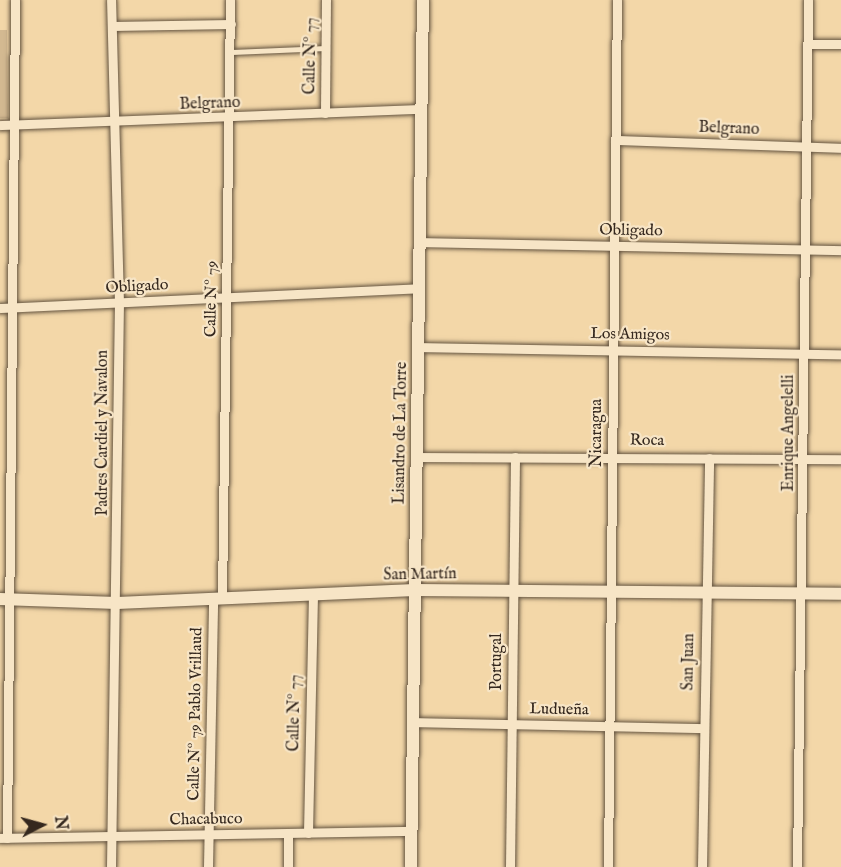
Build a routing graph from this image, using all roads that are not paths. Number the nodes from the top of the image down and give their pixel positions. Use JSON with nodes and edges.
{"nodes":[{"id":1,"x":15,"y":0,"type":"edge"},
{"id":2,"x":111,"y":0,"type":"edge"},
{"id":3,"x":230,"y":0,"type":"edge"},
{"id":4,"x":326,"y":0,"type":"edge"},
{"id":5,"x":423,"y":0,"type":"edge"},
{"id":6,"x":616,"y":0,"type":"edge"},
{"id":7,"x":808,"y":0,"type":"edge"},
{"id":8,"x":231,"y":24,"type":"junction"},
{"id":9,"x":112,"y":26,"type":"junction"},
{"id":10,"x":808,"y":44,"type":"junction"},
{"id":11,"x":841,"y":44,"type":"edge"},
{"id":12,"x":326,"y":48,"type":"junction"},
{"id":13,"x":231,"y":52,"type":"junction"},
{"id":14,"x":422,"y":109,"type":"junction"},
{"id":15,"x":325,"y":113,"type":"junction"},
{"id":16,"x":231,"y":119,"type":"junction"},
{"id":17,"x":115,"y":122,"type":"junction"},
{"id":18,"x":0,"y":125,"type":"edge"},
{"id":19,"x":15,"y":125,"type":"junction"},
{"id":20,"x":615,"y":140,"type":"junction"},
{"id":21,"x":806,"y":147,"type":"junction"},
{"id":22,"x":841,"y":148,"type":"edge"},
{"id":23,"x":420,"y":242,"type":"junction"},
{"id":24,"x":614,"y":246,"type":"junction"},
{"id":25,"x":805,"y":250,"type":"junction"},
{"id":26,"x":841,"y":250,"type":"edge"},
{"id":27,"x":420,"y":288,"type":"junction"},
{"id":28,"x":227,"y":298,"type":"junction"},
{"id":29,"x":119,"y":303,"type":"junction"},
{"id":30,"x":14,"y":307,"type":"junction"},
{"id":31,"x":0,"y":308,"type":"edge"},
{"id":32,"x":419,"y":347,"type":"junction"},
{"id":33,"x":613,"y":349,"type":"junction"},
{"id":34,"x":805,"y":353,"type":"junction"},
{"id":35,"x":841,"y":354,"type":"edge"},
{"id":36,"x":612,"y":456,"type":"junction"},
{"id":37,"x":514,"y":457,"type":"junction"},
{"id":38,"x":417,"y":458,"type":"junction"},
{"id":39,"x":709,"y":458,"type":"junction"},
{"id":40,"x":805,"y":459,"type":"junction"},
{"id":41,"x":841,"y":459,"type":"edge"},
{"id":42,"x":415,"y":590,"type":"junction"},
{"id":43,"x":513,"y":591,"type":"junction"},
{"id":44,"x":610,"y":592,"type":"junction"},
{"id":45,"x":705,"y":592,"type":"junction"},
{"id":46,"x":803,"y":593,"type":"junction"},
{"id":47,"x":313,"y":594,"type":"junction"},
{"id":48,"x":841,"y":594,"type":"edge"},
{"id":49,"x":217,"y":598,"type":"junction"},
{"id":50,"x":5,"y":599,"type":"edge"},
{"id":51,"x":117,"y":603,"type":"junction"},
{"id":52,"x":413,"y":722,"type":"junction"},
{"id":53,"x":512,"y":724,"type":"junction"},
{"id":54,"x":609,"y":726,"type":"junction"},
{"id":55,"x":703,"y":728,"type":"junction"},
{"id":56,"x":412,"y":831,"type":"junction"},
{"id":57,"x":288,"y":833,"type":"junction"},
{"id":58,"x":308,"y":833,"type":"junction"},
{"id":59,"x":208,"y":835,"type":"junction"},
{"id":60,"x":112,"y":836,"type":"junction"},
{"id":61,"x":4,"y":838,"type":"edge"},
{"id":62,"x":111,"y":867,"type":"edge"},
{"id":63,"x":208,"y":867,"type":"edge"},
{"id":64,"x":288,"y":867,"type":"edge"},
{"id":65,"x":411,"y":867,"type":"edge"},
{"id":66,"x":510,"y":867,"type":"edge"},
{"id":67,"x":608,"y":867,"type":"edge"},
{"id":68,"x":702,"y":867,"type":"edge"},
{"id":69,"x":797,"y":867,"type":"edge"}],
"edges":[{"from":1,"to":19,"type":"street"},
{"from":2,"to":9,"type":"street","name":"Padres Cardiel y Navalon"},
{"from":3,"to":8,"type":"street","name":"Calle Nº 79"},
{"from":4,"to":12,"type":"street","name":"Calle Nº 77"},
{"from":5,"to":14,"type":"street","name":"Lisandro de La Torre"},
{"from":6,"to":20,"type":"street","name":"Nicaragua"},
{"from":7,"to":10,"type":"street","name":"Enrique Angelelli"},
{"from":8,"to":9,"type":"street"},
{"from":8,"to":13,"type":"street","name":"Calle Nº 79"},
{"from":9,"to":17,"type":"street","name":"Padres Cardiel y Navalon"},
{"from":10,"to":11,"type":"street"},
{"from":10,"to":21,"type":"street","name":"Enrique Angelelli"},
{"from":12,"to":13,"type":"lane"},
{"from":12,"to":15,"type":"street","name":"Calle Nº 77"},
{"from":13,"to":16,"type":"street","name":"Calle Nº 79"},
{"from":14,"to":15,"type":"street","name":"Belgrano"},
{"from":14,"to":23,"type":"street","name":"Lisandro de La Torre"},
{"from":15,"to":16,"type":"street","name":"Belgrano"},
{"from":16,"to":17,"type":"street","name":"Belgrano"},
{"from":16,"to":28,"type":"street","name":"Calle Nº 79"},
{"from":17,"to":19,"type":"street","name":"Belgrano"},
{"from":17,"to":29,"type":"street","name":"Padres Cardiel y Navalon"},
{"from":18,"to":19,"type":"street","name":"Belgrano"},
{"from":19,"to":30,"type":"street"},
{"from":20,"to":21,"type":"street","name":"Belgrano"},
{"from":20,"to":24,"type":"street","name":"Nicaragua"},
{"from":21,"to":22,"type":"street","name":"Belgrano"},
{"from":21,"to":25,"type":"street","name":"Enrique Angelelli"},
{"from":23,"to":24,"type":"street","name":"Obligado"},
{"from":23,"to":27,"type":"street","name":"Lisandro de La Torre"},
{"from":24,"to":25,"type":"street","name":"Obligado"},
{"from":24,"to":33,"type":"street","name":"Nicaragua"},
{"from":25,"to":26,"type":"street","name":"Obligado"},
{"from":25,"to":34,"type":"street","name":"Enrique Angelelli"},
{"from":27,"to":28,"type":"street","name":"Obligado"},
{"from":27,"to":32,"type":"street","name":"Lisandro de La Torre"},
{"from":28,"to":29,"type":"street","name":"Obligado"},
{"from":28,"to":49,"type":"street","name":"Calle Nº 79"},
{"from":29,"to":30,"type":"street","name":"Obligado"},
{"from":29,"to":51,"type":"street","name":"Padres Cardiel y Navalon"},
{"from":30,"to":31,"type":"street","name":"Obligado"},
{"from":30,"to":50,"type":"street"},
{"from":32,"to":33,"type":"street","name":"Los Amigos"},
{"from":32,"to":38,"type":"street","name":"Lisandro de La Torre"},
{"from":33,"to":34,"type":"street","name":"Los Amigos"},
{"from":33,"to":36,"type":"street","name":"Nicaragua"},
{"from":34,"to":35,"type":"street","name":"Los Amigos"},
{"from":34,"to":40,"type":"street","name":"Enrique Angelelli"},
{"from":36,"to":37,"type":"street","name":"Roca"},
{"from":36,"to":39,"type":"street","name":"Roca"},
{"from":36,"to":44,"type":"street","name":"Nicaragua"},
{"from":37,"to":38,"type":"street","name":"Roca"},
{"from":37,"to":43,"type":"street","name":"Portugal"},
{"from":38,"to":42,"type":"street","name":"Lisandro de La Torre"},
{"from":39,"to":40,"type":"street","name":"Roca"},
{"from":39,"to":45,"type":"street","name":"San Juan"},
{"from":40,"to":41,"type":"street","name":"Roca"},
{"from":40,"to":46,"type":"street","name":"Enrique Angelelli"},
{"from":42,"to":43,"type":"street","name":"San Martín"},
{"from":42,"to":47,"type":"street","name":"San Martín"},
{"from":42,"to":52,"type":"street","name":"Lisandro de La Torre"},
{"from":43,"to":44,"type":"street","name":"San Martín"},
{"from":43,"to":53,"type":"street","name":"Portugal"},
{"from":44,"to":45,"type":"street","name":"San Martín"},
{"from":44,"to":54,"type":"street","name":"Nicaragua"},
{"from":45,"to":46,"type":"street","name":"San Martín"},
{"from":45,"to":55,"type":"street","name":"San Juan"},
{"from":46,"to":48,"type":"street","name":"San Martín"},
{"from":46,"to":69,"type":"street","name":"Enrique Angelelli"},
{"from":47,"to":49,"type":"street","name":"San Martín"},
{"from":47,"to":58,"type":"street","name":"Calle Nº 77"},
{"from":49,"to":51,"type":"street","name":"San Martín"},
{"from":49,"to":59,"type":"street","name":"Calle Nº 79 Pablo Vrillaud"},
{"from":50,"to":51,"type":"street","name":"San Martín"},
{"from":50,"to":61,"type":"street"},
{"from":51,"to":60,"type":"street","name":"Padres Cardiel y Navalon"},
{"from":52,"to":53,"type":"street","name":"Ludueña"},
{"from":52,"to":56,"type":"street","name":"Lisandro de La Torre"},
{"from":53,"to":54,"type":"street","name":"Ludueña"},
{"from":53,"to":66,"type":"street","name":"Portugal"},
{"from":54,"to":55,"type":"street","name":"Ludueña"},
{"from":54,"to":67,"type":"street","name":"Nicaragua"},
{"from":55,"to":68,"type":"street","name":"San Juan"},
{"from":56,"to":58,"type":"street","name":"Chacabuco"},
{"from":56,"to":65,"type":"street","name":"Lisandro de La Torre"},
{"from":57,"to":58,"type":"street","name":"Chacabuco"},
{"from":57,"to":59,"type":"street","name":"Chacabuco"},
{"from":57,"to":64,"type":"street"},
{"from":59,"to":60,"type":"street","name":"Chacabuco"},
{"from":59,"to":63,"type":"street","name":"Calle Nº 79 Pablo Vrillaud"},
{"from":60,"to":61,"type":"street","name":"Chacabuco"},
{"from":60,"to":62,"type":"street","name":"Padres Cardiel y Navalon"}]}
